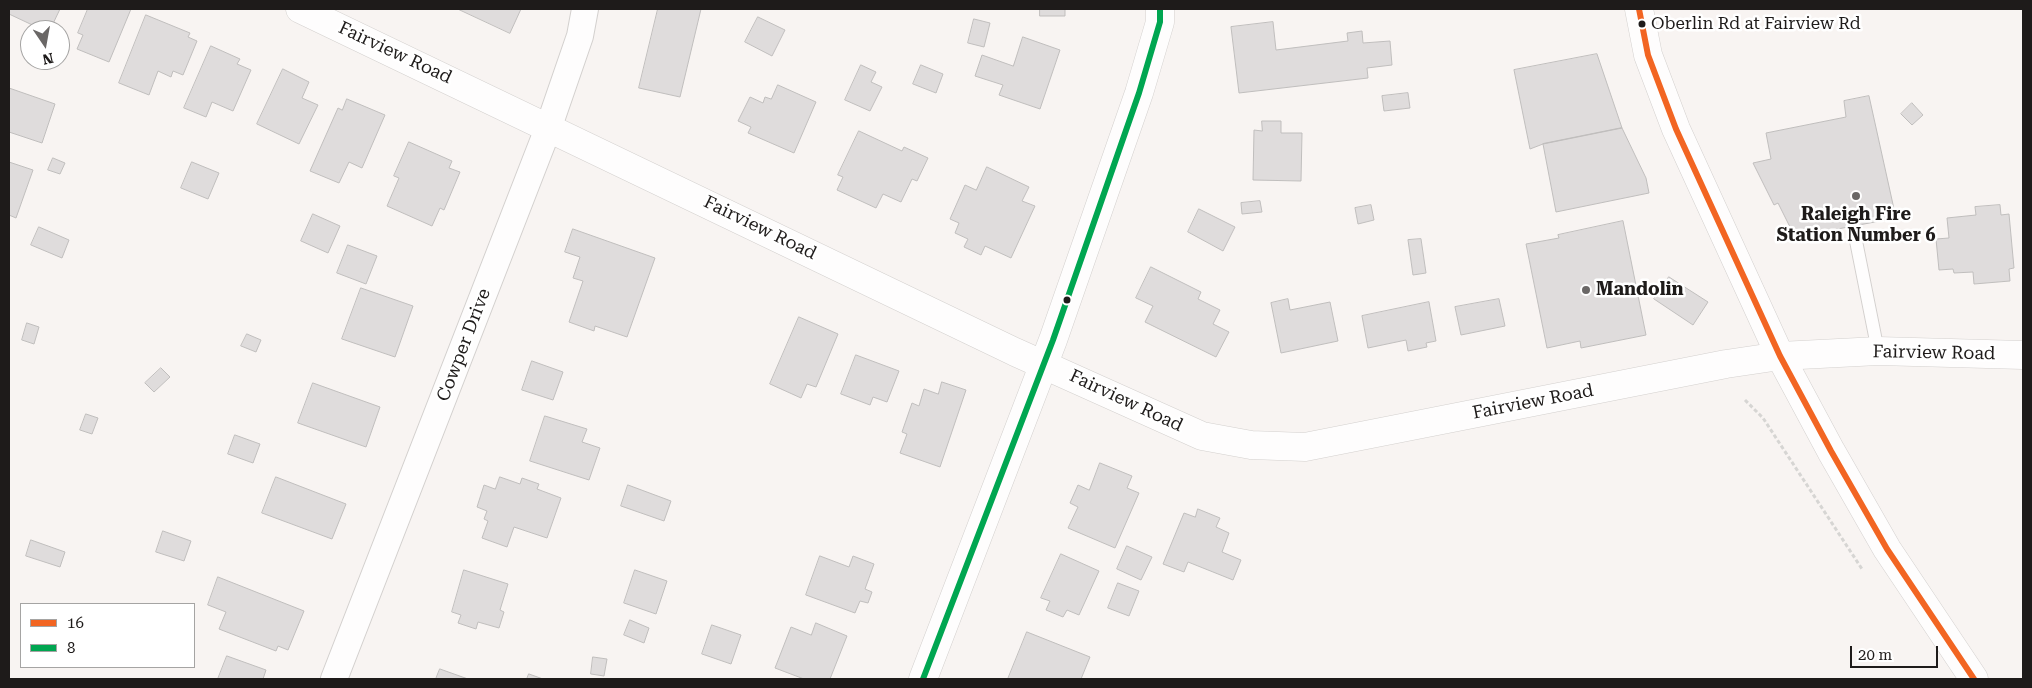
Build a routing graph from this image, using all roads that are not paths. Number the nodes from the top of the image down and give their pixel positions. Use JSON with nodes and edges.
{"nodes":[{"id":1,"x":300,"y":9,"type":"edge"},
{"id":2,"x":585,"y":9,"type":"edge"},
{"id":3,"x":1160,"y":9,"type":"edge"},
{"id":4,"x":1639,"y":9,"type":"edge"},
{"id":5,"x":548,"y":126,"type":"junction"},
{"id":6,"x":1853,"y":226,"type":"dead end"},
{"id":7,"x":1878,"y":351,"type":"junction"},
{"id":8,"x":2023,"y":355,"type":"edge"},
{"id":9,"x":1780,"y":356,"type":"junction"},
{"id":10,"x":1044,"y":364,"type":"junction"},
{"id":11,"x":334,"y":679,"type":"edge"},
{"id":12,"x":923,"y":679,"type":"edge"},
{"id":13,"x":1974,"y":679,"type":"edge"}],
"edges":[{"from":1,"to":5,"type":"street","name":"Fairview Road"},
{"from":2,"to":5,"type":"street","name":"Cowper Drive"},
{"from":3,"to":10,"type":"street"},
{"from":4,"to":9,"type":"street"},
{"from":5,"to":10,"type":"street","name":"Fairview Road"},
{"from":5,"to":11,"type":"street","name":"Cowper Drive"},
{"from":6,"to":7,"type":"lane"},
{"from":7,"to":8,"type":"street","name":"Fairview Road"},
{"from":7,"to":9,"type":"street","name":"Fairview Road"},
{"from":9,"to":10,"type":"street","name":"Fairview Road"},
{"from":9,"to":13,"type":"street"},
{"from":10,"to":12,"type":"street"}]}
